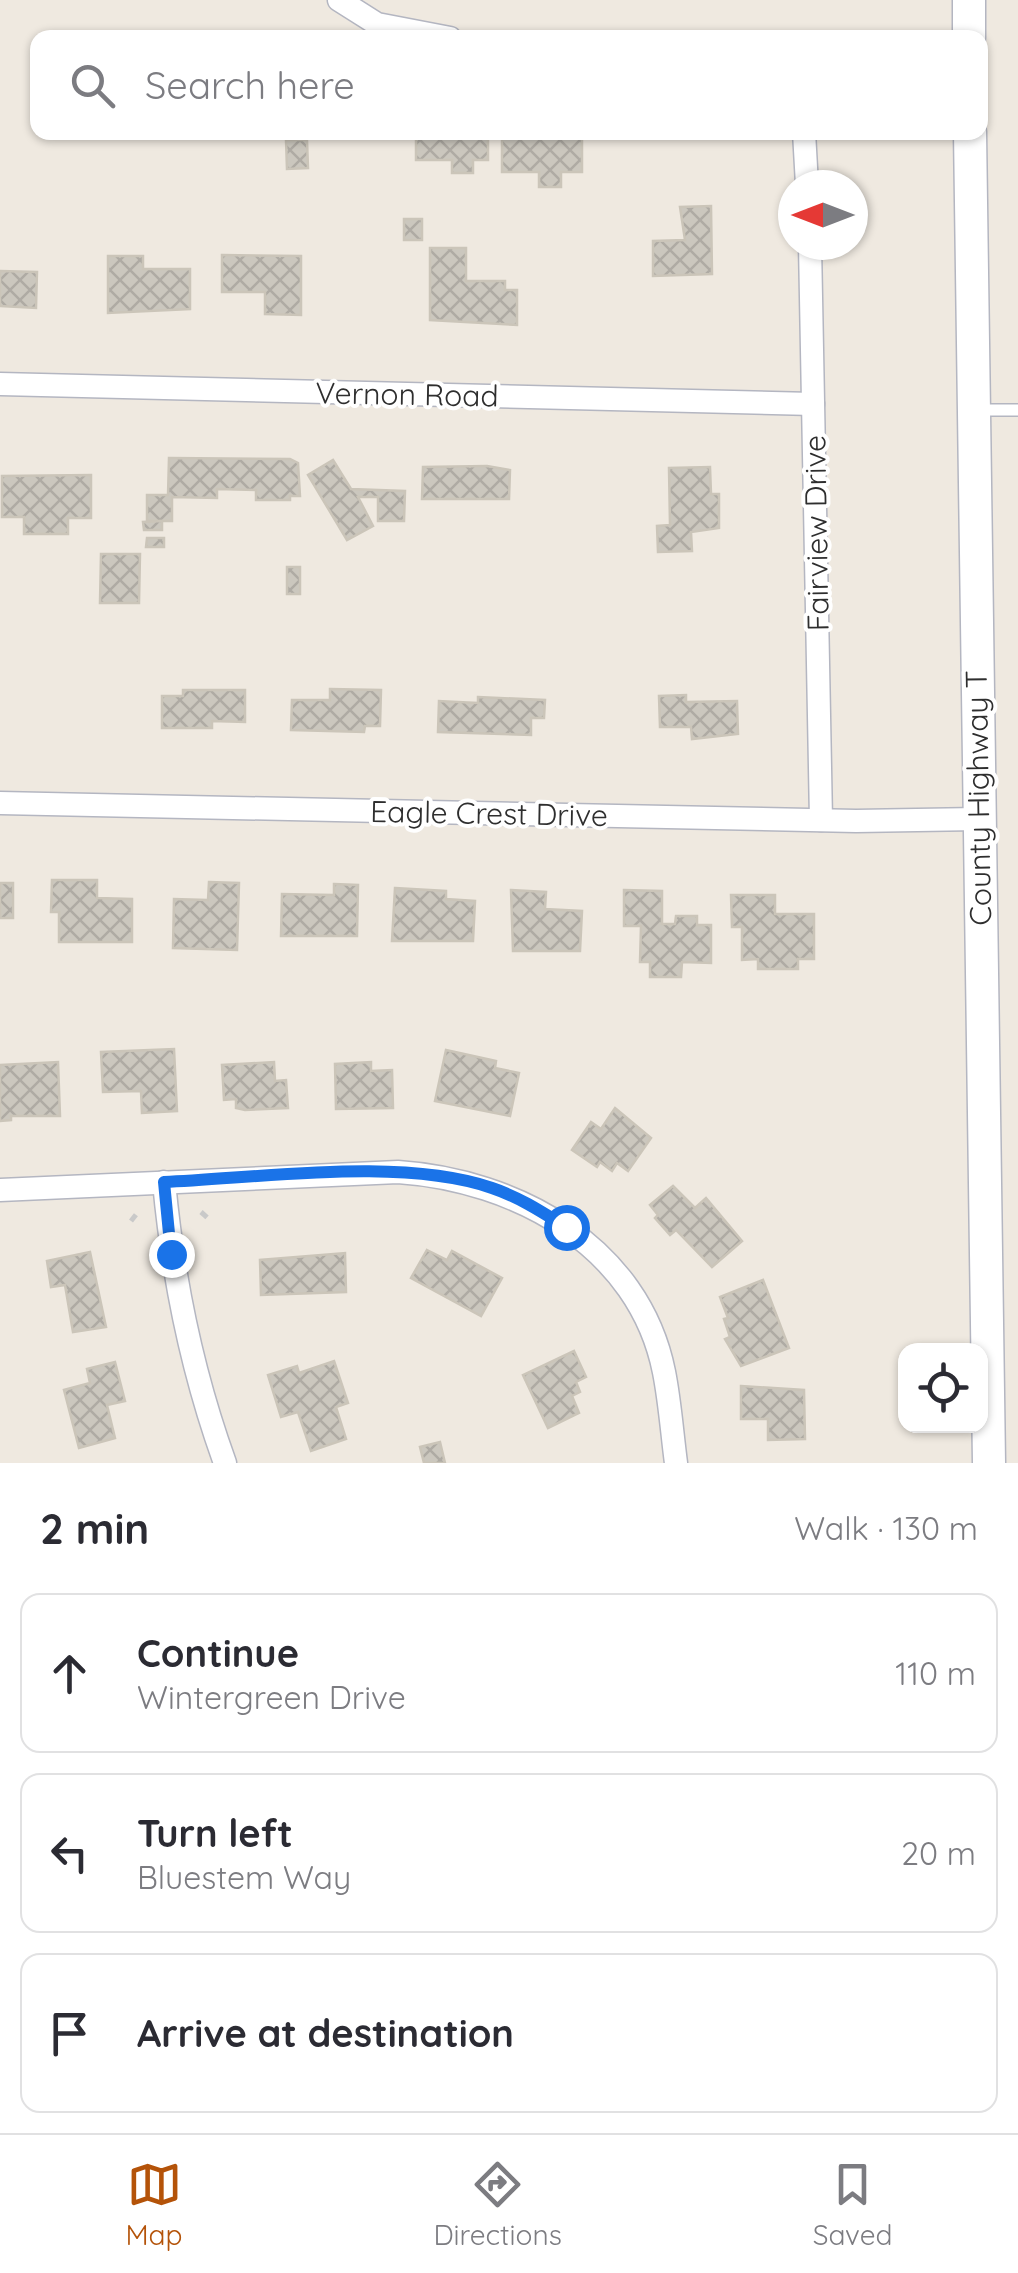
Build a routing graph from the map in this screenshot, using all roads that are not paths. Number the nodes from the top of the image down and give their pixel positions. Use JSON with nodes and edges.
{"nodes":[{"id":1,"x":339,"y":0,"type":"edge"},
{"id":2,"x":969,"y":0,"type":"edge"},
{"id":3,"x":408,"y":30,"type":"edge"},
{"id":4,"x":969,"y":30,"type":"edge"},
{"id":5,"x":805,"y":140,"type":"edge"},
{"id":6,"x":970,"y":140,"type":"edge"},
{"id":7,"x":807,"y":170,"type":"edge"},
{"id":8,"x":810,"y":260,"type":"edge"},
{"id":9,"x":0,"y":384,"type":"edge"},
{"id":10,"x":813,"y":404,"type":"junction"},
{"id":11,"x":973,"y":410,"type":"junction"},
{"id":12,"x":1018,"y":410,"type":"edge"},
{"id":13,"x":0,"y":803,"type":"edge"},
{"id":14,"x":978,"y":819,"type":"junction"},
{"id":15,"x":822,"y":820,"type":"junction"},
{"id":16,"x":164,"y":1182,"type":"junction"},
{"id":17,"x":0,"y":1190,"type":"edge"},
{"id":18,"x":225,"y":1463,"type":"edge"},
{"id":19,"x":676,"y":1463,"type":"edge"},
{"id":20,"x":989,"y":1463,"type":"edge"}],
"edges":[{"from":1,"to":3,"type":"street"},
{"from":2,"to":4,"type":"main road"},
{"from":5,"to":7,"type":"street"},
{"from":6,"to":11,"type":"main road","name":"County Highway T"},
{"from":8,"to":10,"type":"street","name":"Fairview Drive"},
{"from":9,"to":10,"type":"street","name":"Vernon Road"},
{"from":10,"to":15,"type":"street","name":"Fairview Drive"},
{"from":11,"to":12,"type":"lane"},
{"from":11,"to":14,"type":"main road","name":"County Highway T"},
{"from":13,"to":15,"type":"street","name":"Eagle Crest Drive"},
{"from":14,"to":15,"type":"street","name":"Eagle Crest Drive"},
{"from":14,"to":20,"type":"main road","name":"County Highway T"},
{"from":16,"to":17,"type":"street"},
{"from":16,"to":18,"type":"street"},
{"from":16,"to":19,"type":"street"}]}
